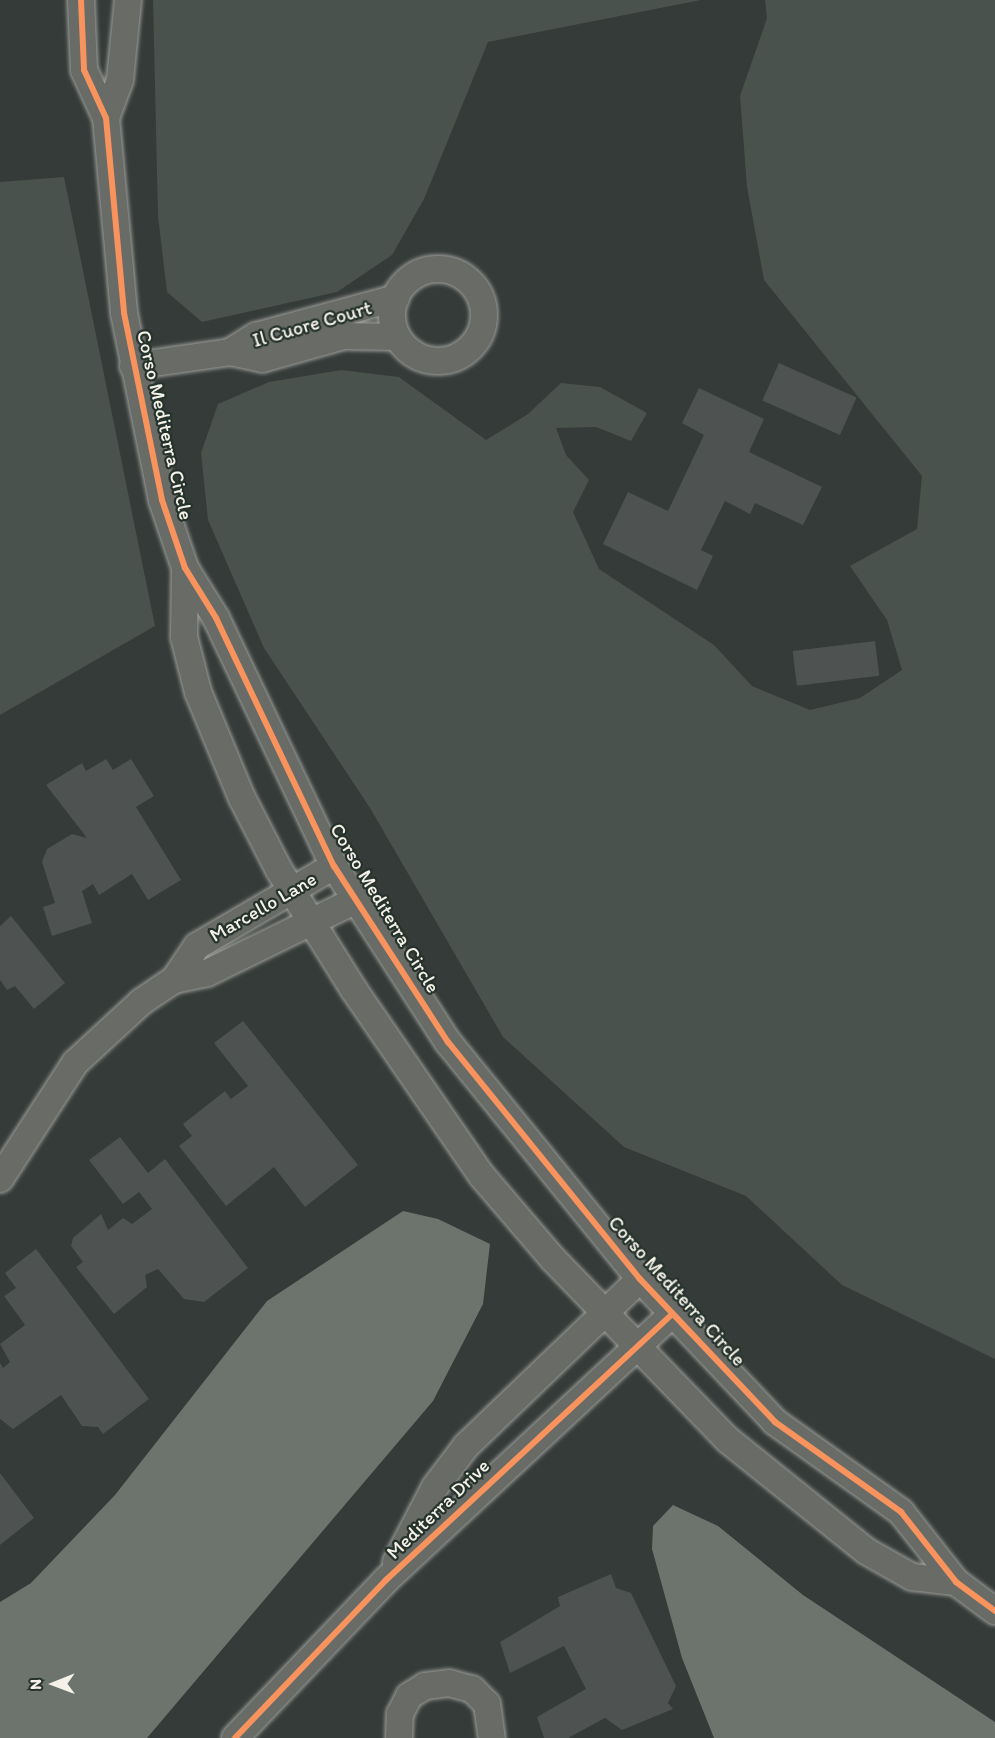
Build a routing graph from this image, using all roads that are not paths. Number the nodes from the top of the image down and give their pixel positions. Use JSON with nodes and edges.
{"nodes":[{"id":1,"x":81,"y":0,"type":"edge"},
{"id":2,"x":128,"y":0,"type":"edge"},
{"id":3,"x":106,"y":118,"type":"junction"},
{"id":4,"x":396,"y":298,"type":"junction"},
{"id":5,"x":398,"y":337,"type":"junction"},
{"id":6,"x":230,"y":352,"type":"junction"},
{"id":7,"x":133,"y":366,"type":"junction"},
{"id":8,"x":185,"y":568,"type":"junction"},
{"id":9,"x":334,"y":866,"type":"junction"},
{"id":10,"x":292,"y":891,"type":"junction"},
{"id":11,"x":356,"y":900,"type":"junction"},
{"id":12,"x":312,"y":923,"type":"junction"},
{"id":13,"x":174,"y":981,"type":"junction"},
{"id":14,"x":0,"y":1179,"type":"edge"},
{"id":15,"x":640,"y":1279,"type":"junction"},
{"id":16,"x":604,"y":1313,"type":"junction"},
{"id":17,"x":672,"y":1314,"type":"junction"},
{"id":18,"x":636,"y":1347,"type":"junction"},
{"id":19,"x":386,"y":1580,"type":"junction"},
{"id":20,"x":956,"y":1582,"type":"junction"},
{"id":21,"x":995,"y":1611,"type":"edge"},
{"id":22,"x":236,"y":1738,"type":"edge"},
{"id":23,"x":399,"y":1738,"type":"edge"},
{"id":24,"x":492,"y":1738,"type":"edge"}],
"edges":[{"from":1,"to":3,"type":"street","name":"Corso Mediterra Circle"},
{"from":2,"to":3,"type":"street","name":"Corso Mediterra Circle"},
{"from":3,"to":7,"type":"street","name":"Corso Mediterra Circle"},
{"from":4,"to":5,"type":"street","name":"Il Cuore Court"},
{"from":4,"to":5,"type":"street","name":"Il Cuore Court"},
{"from":4,"to":6,"type":"street","name":"Il Cuore Court"},
{"from":5,"to":6,"type":"street","name":"Il Cuore Court"},
{"from":6,"to":7,"type":"street","name":"Il Cuore Court"},
{"from":7,"to":8,"type":"street","name":"Corso Mediterra Circle"},
{"from":8,"to":9,"type":"street","name":"Corso Mediterra Circle"},
{"from":8,"to":10,"type":"street","name":"Corso Mediterra Circle"},
{"from":9,"to":10,"type":"street","name":"Marcello Lane"},
{"from":9,"to":11,"type":"street","name":"Corso Mediterra Circle"},
{"from":10,"to":12,"type":"street","name":"Corso Mediterra Circle"},
{"from":10,"to":13,"type":"street","name":"Marcello Lane"},
{"from":11,"to":12,"type":"street","name":"Marcello Lane"},
{"from":11,"to":15,"type":"street","name":"Corso Mediterra Circle"},
{"from":12,"to":13,"type":"street","name":"Marcello Lane"},
{"from":12,"to":16,"type":"street","name":"Corso Mediterra Circle"},
{"from":13,"to":14,"type":"street","name":"Marcello Lane"},
{"from":15,"to":16,"type":"street","name":"Mediterra Drive"},
{"from":15,"to":17,"type":"street","name":"Corso Mediterra Circle"},
{"from":16,"to":18,"type":"street","name":"Corso Mediterra Circle"},
{"from":16,"to":19,"type":"street","name":"Mediterra Drive"},
{"from":17,"to":18,"type":"street","name":"Mediterra Drive"},
{"from":17,"to":20,"type":"street","name":"Corso Mediterra Circle"},
{"from":18,"to":19,"type":"street","name":"Mediterra Drive"},
{"from":18,"to":20,"type":"street","name":"Corso Mediterra Circle"},
{"from":19,"to":22,"type":"street","name":"Mediterra Drive"},
{"from":20,"to":21,"type":"street","name":"Corso Mediterra Circle"},
{"from":23,"to":24,"type":"street"}]}
